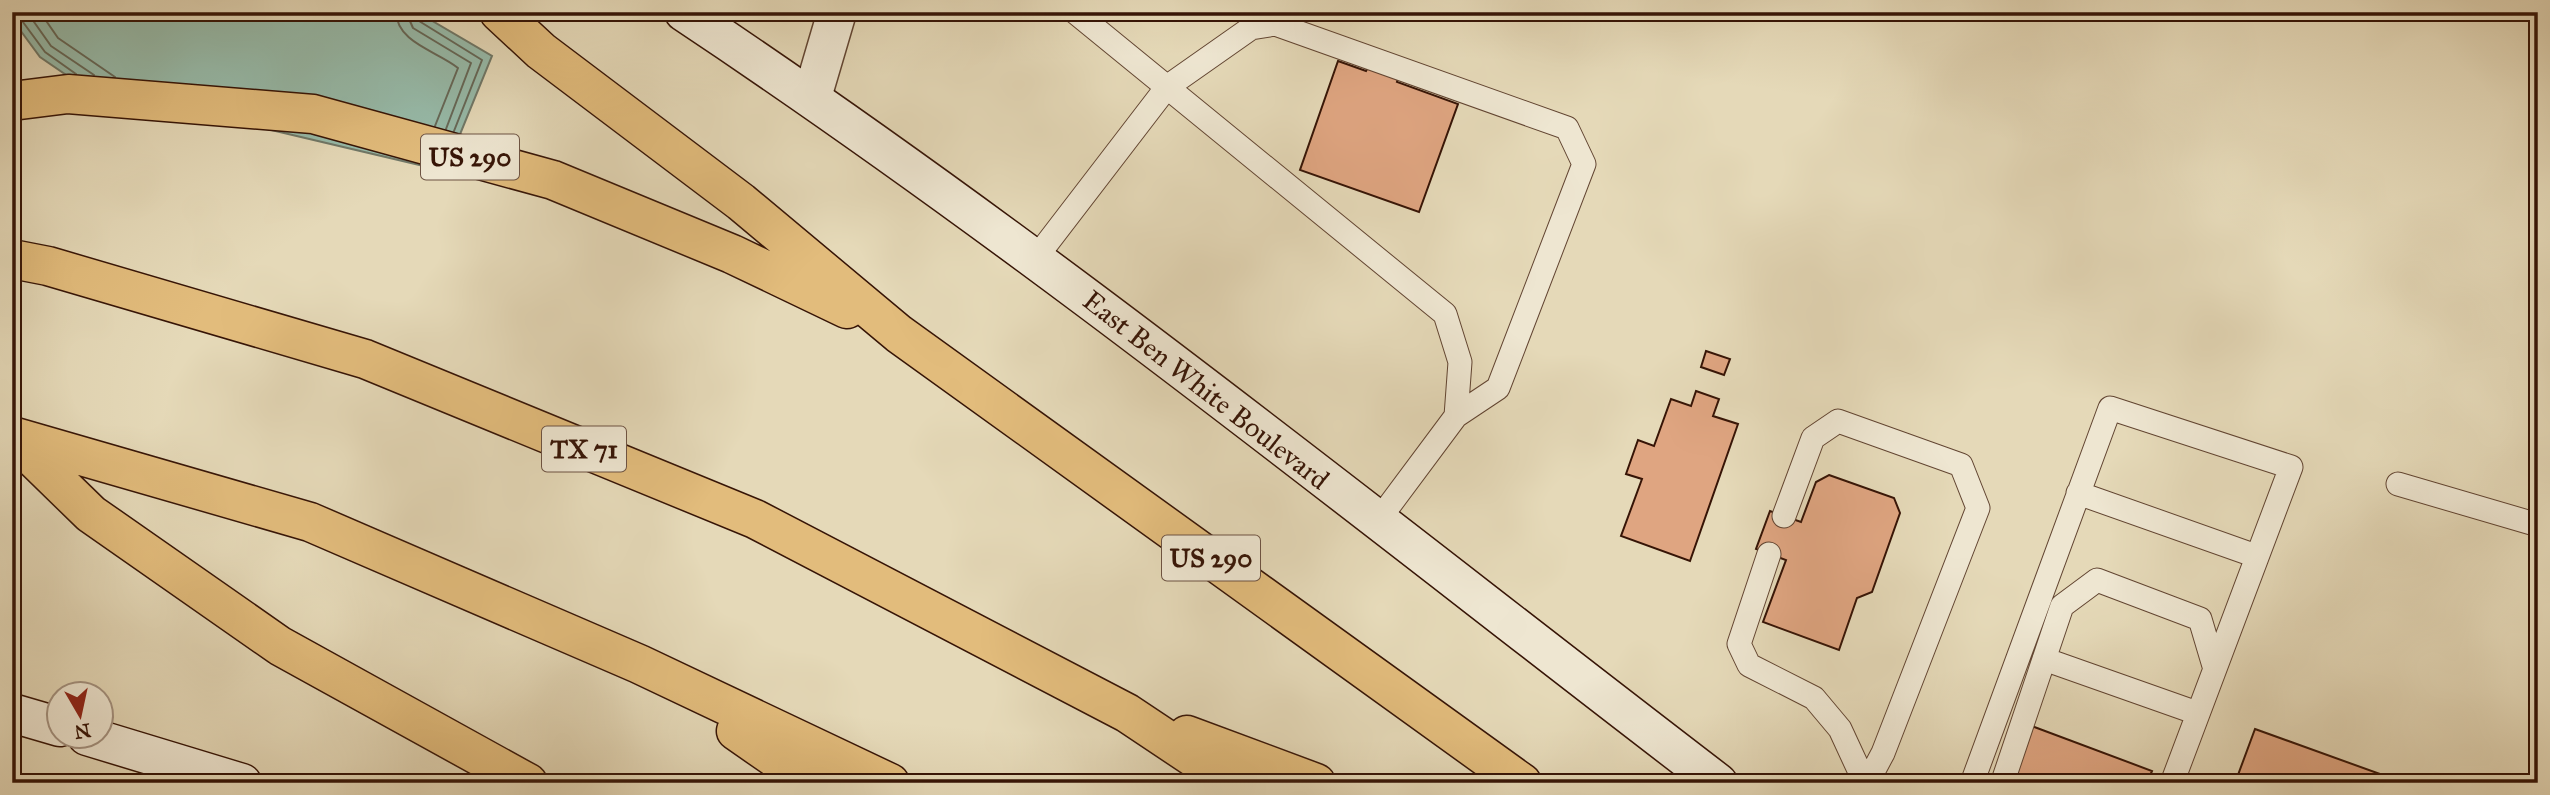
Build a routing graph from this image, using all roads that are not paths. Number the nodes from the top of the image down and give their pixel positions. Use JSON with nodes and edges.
{"nodes":[{"id":1,"x":499,"y":12,"type":"edge"},
{"id":2,"x":684,"y":12,"type":"edge"},
{"id":3,"x":837,"y":12,"type":"edge"},
{"id":4,"x":1075,"y":12,"type":"edge"},
{"id":5,"x":1167,"y":87,"type":"junction"},
{"id":6,"x":812,"y":97,"type":"junction"},
{"id":7,"x":12,"y":101,"type":"edge"},
{"id":8,"x":12,"y":259,"type":"edge"},
{"id":9,"x":1035,"y":259,"type":"junction"},
{"id":10,"x":899,"y":334,"type":"junction"},
{"id":11,"x":1456,"y":416,"type":"junction"},
{"id":12,"x":12,"y":437,"type":"edge"},
{"id":13,"x":2398,"y":484,"type":"dead end"},
{"id":14,"x":2078,"y":493,"type":"junction"},
{"id":15,"x":1784,"y":516,"type":"dead end"},
{"id":16,"x":1377,"y":522,"type":"junction"},
{"id":17,"x":2538,"y":525,"type":"edge"},
{"id":18,"x":1769,"y":554,"type":"dead end"},
{"id":19,"x":2256,"y":556,"type":"junction"},
{"id":20,"x":2044,"y":659,"type":"junction"},
{"id":21,"x":639,"y":664,"type":"junction"},
{"id":22,"x":2214,"y":666,"type":"junction"},
{"id":23,"x":1126,"y":712,"type":"junction"},
{"id":24,"x":12,"y":713,"type":"edge"},
{"id":25,"x":2197,"y":713,"type":"junction"},
{"id":26,"x":46,"y":723,"type":"edge"},
{"id":27,"x":116,"y":745,"type":"edge"},
{"id":28,"x":2003,"y":781,"type":"dead end"},
{"id":29,"x":242,"y":783,"type":"edge"},
{"id":30,"x":528,"y":783,"type":"edge"},
{"id":31,"x":811,"y":783,"type":"edge"},
{"id":32,"x":890,"y":783,"type":"edge"},
{"id":33,"x":1232,"y":783,"type":"edge"},
{"id":34,"x":1316,"y":783,"type":"edge"},
{"id":35,"x":1522,"y":783,"type":"edge"},
{"id":36,"x":1718,"y":783,"type":"edge"},
{"id":37,"x":1866,"y":783,"type":"edge"},
{"id":38,"x":1972,"y":783,"type":"edge"},
{"id":39,"x":2172,"y":783,"type":"edge"}],
"edges":[{"from":1,"to":10,"type":"highway"},
{"from":2,"to":6,"type":"main road","name":"East Ben White Boulevard"},
{"from":3,"to":6,"type":"main road"},
{"from":4,"to":5,"type":"lane"},
{"from":5,"to":9,"type":"lane"},
{"from":5,"to":11,"type":"lane"},
{"from":5,"to":11,"type":"lane"},
{"from":6,"to":9,"type":"main road","name":"East Ben White Boulevard"},
{"from":7,"to":10,"type":"highway","number":"US 290"},
{"from":8,"to":23,"type":"highway","number":"TX 71"},
{"from":9,"to":16,"type":"main road","name":"East Ben White Boulevard"},
{"from":10,"to":35,"type":"highway","number":"US 290"},
{"from":11,"to":16,"type":"lane"},
{"from":12,"to":21,"type":"highway"},
{"from":12,"to":30,"type":"highway"},
{"from":13,"to":17,"type":"lane"},
{"from":14,"to":19,"type":"lane"},
{"from":14,"to":19,"type":"lane"},
{"from":14,"to":38,"type":"lane"},
{"from":15,"to":37,"type":"lane"},
{"from":16,"to":36,"type":"main road","name":"East Ben White Boulevard"},
{"from":18,"to":37,"type":"lane"},
{"from":19,"to":22,"type":"lane"},
{"from":20,"to":22,"type":"lane"},
{"from":20,"to":25,"type":"lane"},
{"from":20,"to":28,"type":"lane"},
{"from":21,"to":31,"type":"highway"},
{"from":21,"to":32,"type":"highway"},
{"from":22,"to":25,"type":"lane"},
{"from":23,"to":33,"type":"highway","number":"TX 71"},
{"from":23,"to":34,"type":"highway"},
{"from":24,"to":26,"type":"main road"},
{"from":25,"to":39,"type":"lane"},
{"from":27,"to":29,"type":"main road"}]}
